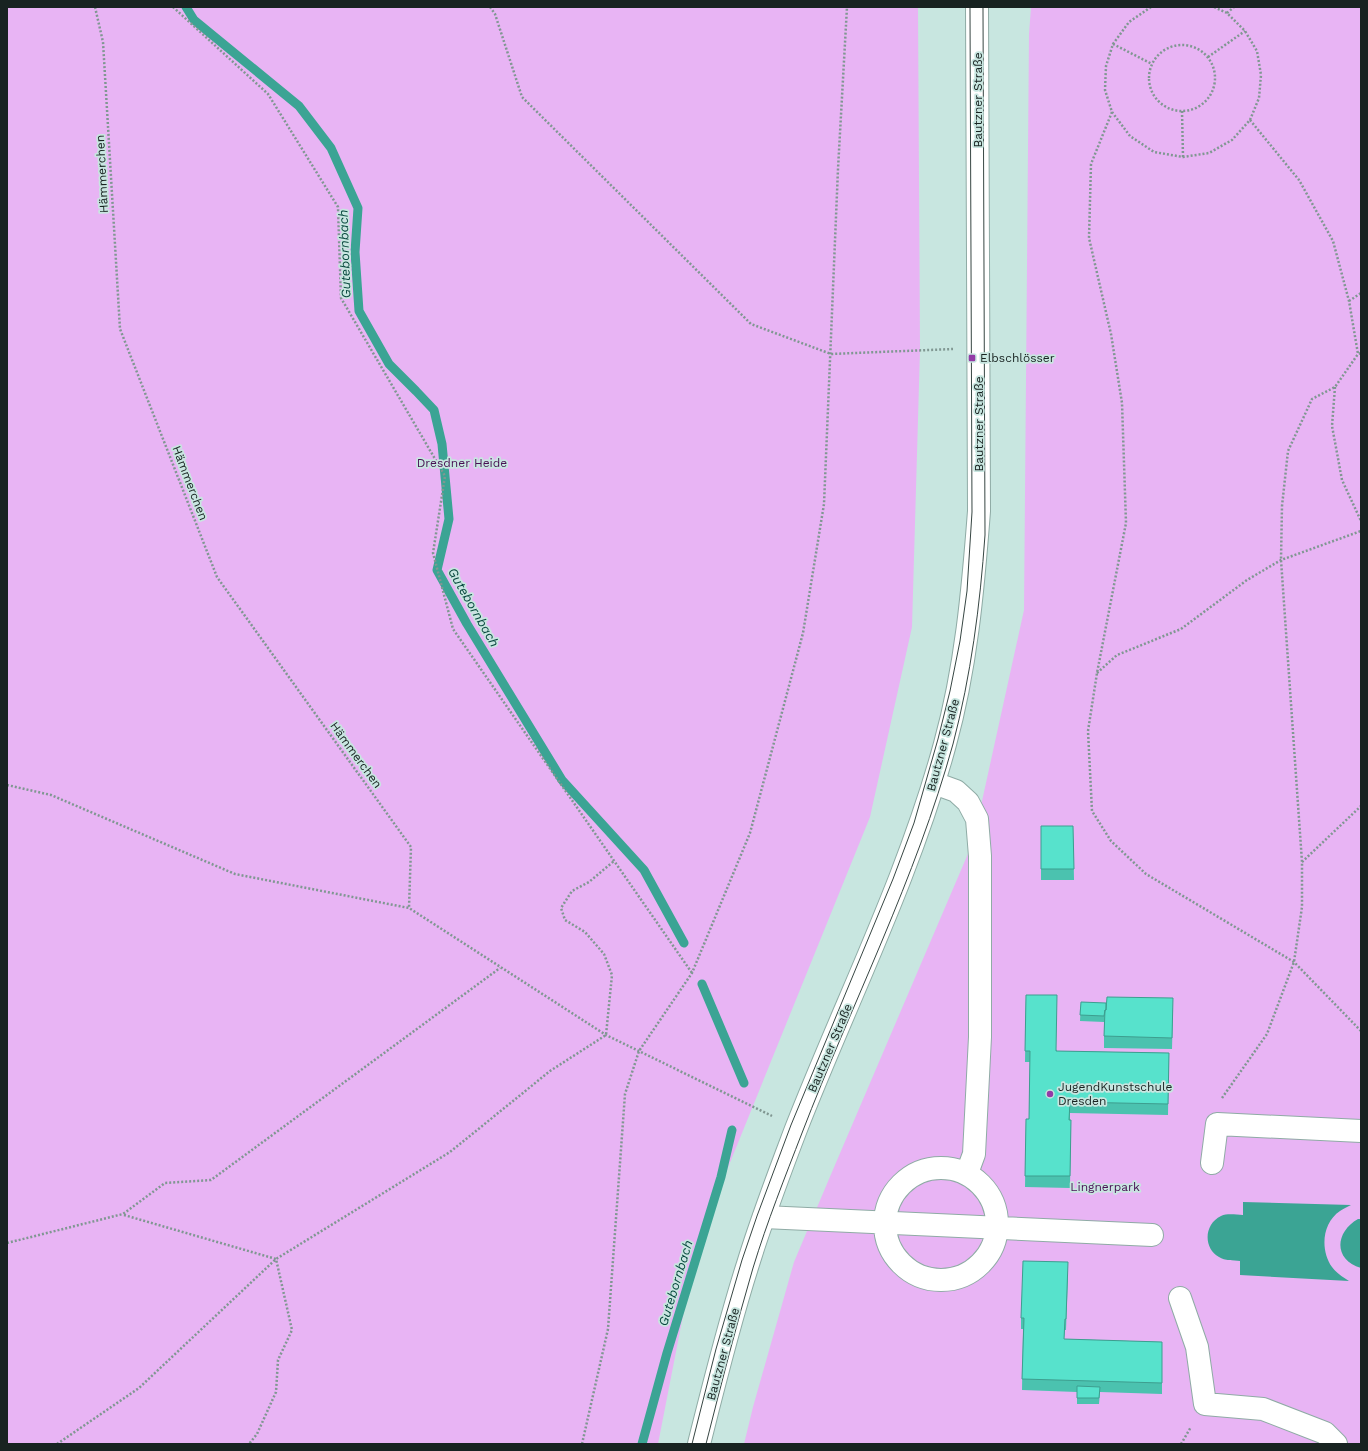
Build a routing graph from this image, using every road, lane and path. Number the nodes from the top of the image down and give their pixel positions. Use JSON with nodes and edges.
{"nodes":[{"id":1,"x":95,"y":7,"type":"edge"},
{"id":2,"x":173,"y":7,"type":"edge"},
{"id":3,"x":490,"y":7,"type":"edge"},
{"id":4,"x":847,"y":7,"type":"edge"},
{"id":5,"x":977,"y":7,"type":"edge"},
{"id":6,"x":1151,"y":7,"type":"edge"},
{"id":7,"x":1214,"y":7,"type":"edge"},
{"id":8,"x":1234,"y":7,"type":"edge"},
{"id":9,"x":1227,"y":14,"type":"junction"},
{"id":10,"x":1245,"y":30,"type":"junction"},
{"id":11,"x":1113,"y":44,"type":"junction"},
{"id":12,"x":1208,"y":57,"type":"junction"},
{"id":13,"x":1152,"y":64,"type":"junction"},
{"id":14,"x":1112,"y":112,"type":"junction"},
{"id":15,"x":1182,"y":112,"type":"junction"},
{"id":16,"x":1250,"y":120,"type":"junction"},
{"id":17,"x":1183,"y":157,"type":"junction"},
{"id":18,"x":1361,"y":293,"type":"edge"},
{"id":19,"x":1349,"y":301,"type":"junction"},
{"id":20,"x":979,"y":349,"type":"junction"},
{"id":21,"x":831,"y":354,"type":"junction"},
{"id":22,"x":1360,"y":354,"type":"edge"},
{"id":23,"x":1335,"y":387,"type":"junction"},
{"id":24,"x":1361,"y":520,"type":"edge"},
{"id":25,"x":1361,"y":531,"type":"edge"},
{"id":26,"x":1281,"y":560,"type":"junction"},
{"id":27,"x":1097,"y":673,"type":"junction"},
{"id":28,"x":934,"y":783,"type":"junction"},
{"id":29,"x":7,"y":785,"type":"edge"},
{"id":30,"x":1361,"y":806,"type":"edge"},
{"id":31,"x":614,"y":861,"type":"junction"},
{"id":32,"x":1302,"y":862,"type":"junction"},
{"id":33,"x":409,"y":908,"type":"junction"},
{"id":34,"x":1294,"y":962,"type":"junction"},
{"id":35,"x":500,"y":968,"type":"junction"},
{"id":36,"x":692,"y":973,"type":"junction"},
{"id":37,"x":1361,"y":1031,"type":"edge"},
{"id":38,"x":606,"y":1035,"type":"junction"},
{"id":39,"x":639,"y":1051,"type":"junction"},
{"id":40,"x":1217,"y":1124,"type":"junction"},
{"id":41,"x":797,"y":1128,"type":"junction"},
{"id":42,"x":1361,"y":1130,"type":"edge"},
{"id":43,"x":1212,"y":1163,"type":"dead end"},
{"id":44,"x":967,"y":1173,"type":"junction"},
{"id":45,"x":123,"y":1214,"type":"junction"},
{"id":46,"x":764,"y":1217,"type":"junction"},
{"id":47,"x":884,"y":1223,"type":"junction"},
{"id":48,"x":997,"y":1228,"type":"junction"},
{"id":49,"x":1152,"y":1235,"type":"dead end"},
{"id":50,"x":7,"y":1243,"type":"edge"},
{"id":51,"x":276,"y":1259,"type":"junction"},
{"id":52,"x":1180,"y":1298,"type":"dead end"},
{"id":53,"x":57,"y":1444,"type":"edge"},
{"id":54,"x":249,"y":1444,"type":"edge"},
{"id":55,"x":582,"y":1444,"type":"edge"},
{"id":56,"x":699,"y":1444,"type":"edge"},
{"id":57,"x":1336,"y":1444,"type":"edge"}],
"edges":[{"from":1,"to":33,"type":"path","name":"Hämmerchen"},
{"from":2,"to":31,"type":"path"},
{"from":3,"to":21,"type":"path"},
{"from":4,"to":21,"type":"path"},
{"from":5,"to":20,"type":"main road","name":"Bautzner Straße"},
{"from":6,"to":11,"type":"path"},
{"from":7,"to":9,"type":"path"},
{"from":8,"to":9,"type":"path"},
{"from":9,"to":10,"type":"path"},
{"from":10,"to":12,"type":"path"},
{"from":10,"to":16,"type":"path"},
{"from":11,"to":13,"type":"path"},
{"from":11,"to":14,"type":"path"},
{"from":12,"to":13,"type":"path"},
{"from":12,"to":15,"type":"path"},
{"from":13,"to":15,"type":"path"},
{"from":14,"to":17,"type":"path"},
{"from":14,"to":27,"type":"path"},
{"from":15,"to":17,"type":"path"},
{"from":16,"to":17,"type":"path"},
{"from":16,"to":19,"type":"path"},
{"from":18,"to":19,"type":"path"},
{"from":19,"to":22,"type":"path"},
{"from":20,"to":21,"type":"path"},
{"from":20,"to":28,"type":"main road","name":"Bautzner Straße"},
{"from":21,"to":36,"type":"path"},
{"from":22,"to":23,"type":"path"},
{"from":23,"to":24,"type":"path"},
{"from":23,"to":26,"type":"path"},
{"from":25,"to":26,"type":"path"},
{"from":26,"to":27,"type":"path"},
{"from":26,"to":32,"type":"path"},
{"from":27,"to":34,"type":"path"},
{"from":28,"to":41,"type":"main road","name":"Bautzner Straße"},
{"from":28,"to":44,"type":"main road"},
{"from":29,"to":33,"type":"path"},
{"from":30,"to":32,"type":"path"},
{"from":31,"to":36,"type":"path"},
{"from":31,"to":38,"type":"path"},
{"from":32,"to":34,"type":"path"},
{"from":33,"to":35,"type":"path"},
{"from":34,"to":37,"type":"path"},
{"from":34,"to":40,"type":"path"},
{"from":35,"to":38,"type":"path"},
{"from":35,"to":45,"type":"path"},
{"from":36,"to":39,"type":"path"},
{"from":38,"to":39,"type":"path"},
{"from":38,"to":51,"type":"path"},
{"from":39,"to":41,"type":"path"},
{"from":39,"to":55,"type":"path"},
{"from":40,"to":42,"type":"main road"},
{"from":40,"to":43,"type":"main road"},
{"from":41,"to":46,"type":"main road","name":"Bautzner Straße"},
{"from":44,"to":47,"type":"main road"},
{"from":44,"to":48,"type":"main road"},
{"from":45,"to":50,"type":"path"},
{"from":45,"to":51,"type":"path"},
{"from":46,"to":47,"type":"main road"},
{"from":46,"to":56,"type":"main road","name":"Bautzner Straße"},
{"from":47,"to":48,"type":"main road"},
{"from":47,"to":48,"type":"main road"},
{"from":48,"to":49,"type":"main road"},
{"from":51,"to":53,"type":"path"},
{"from":51,"to":54,"type":"path"},
{"from":52,"to":57,"type":"main road"}]}
